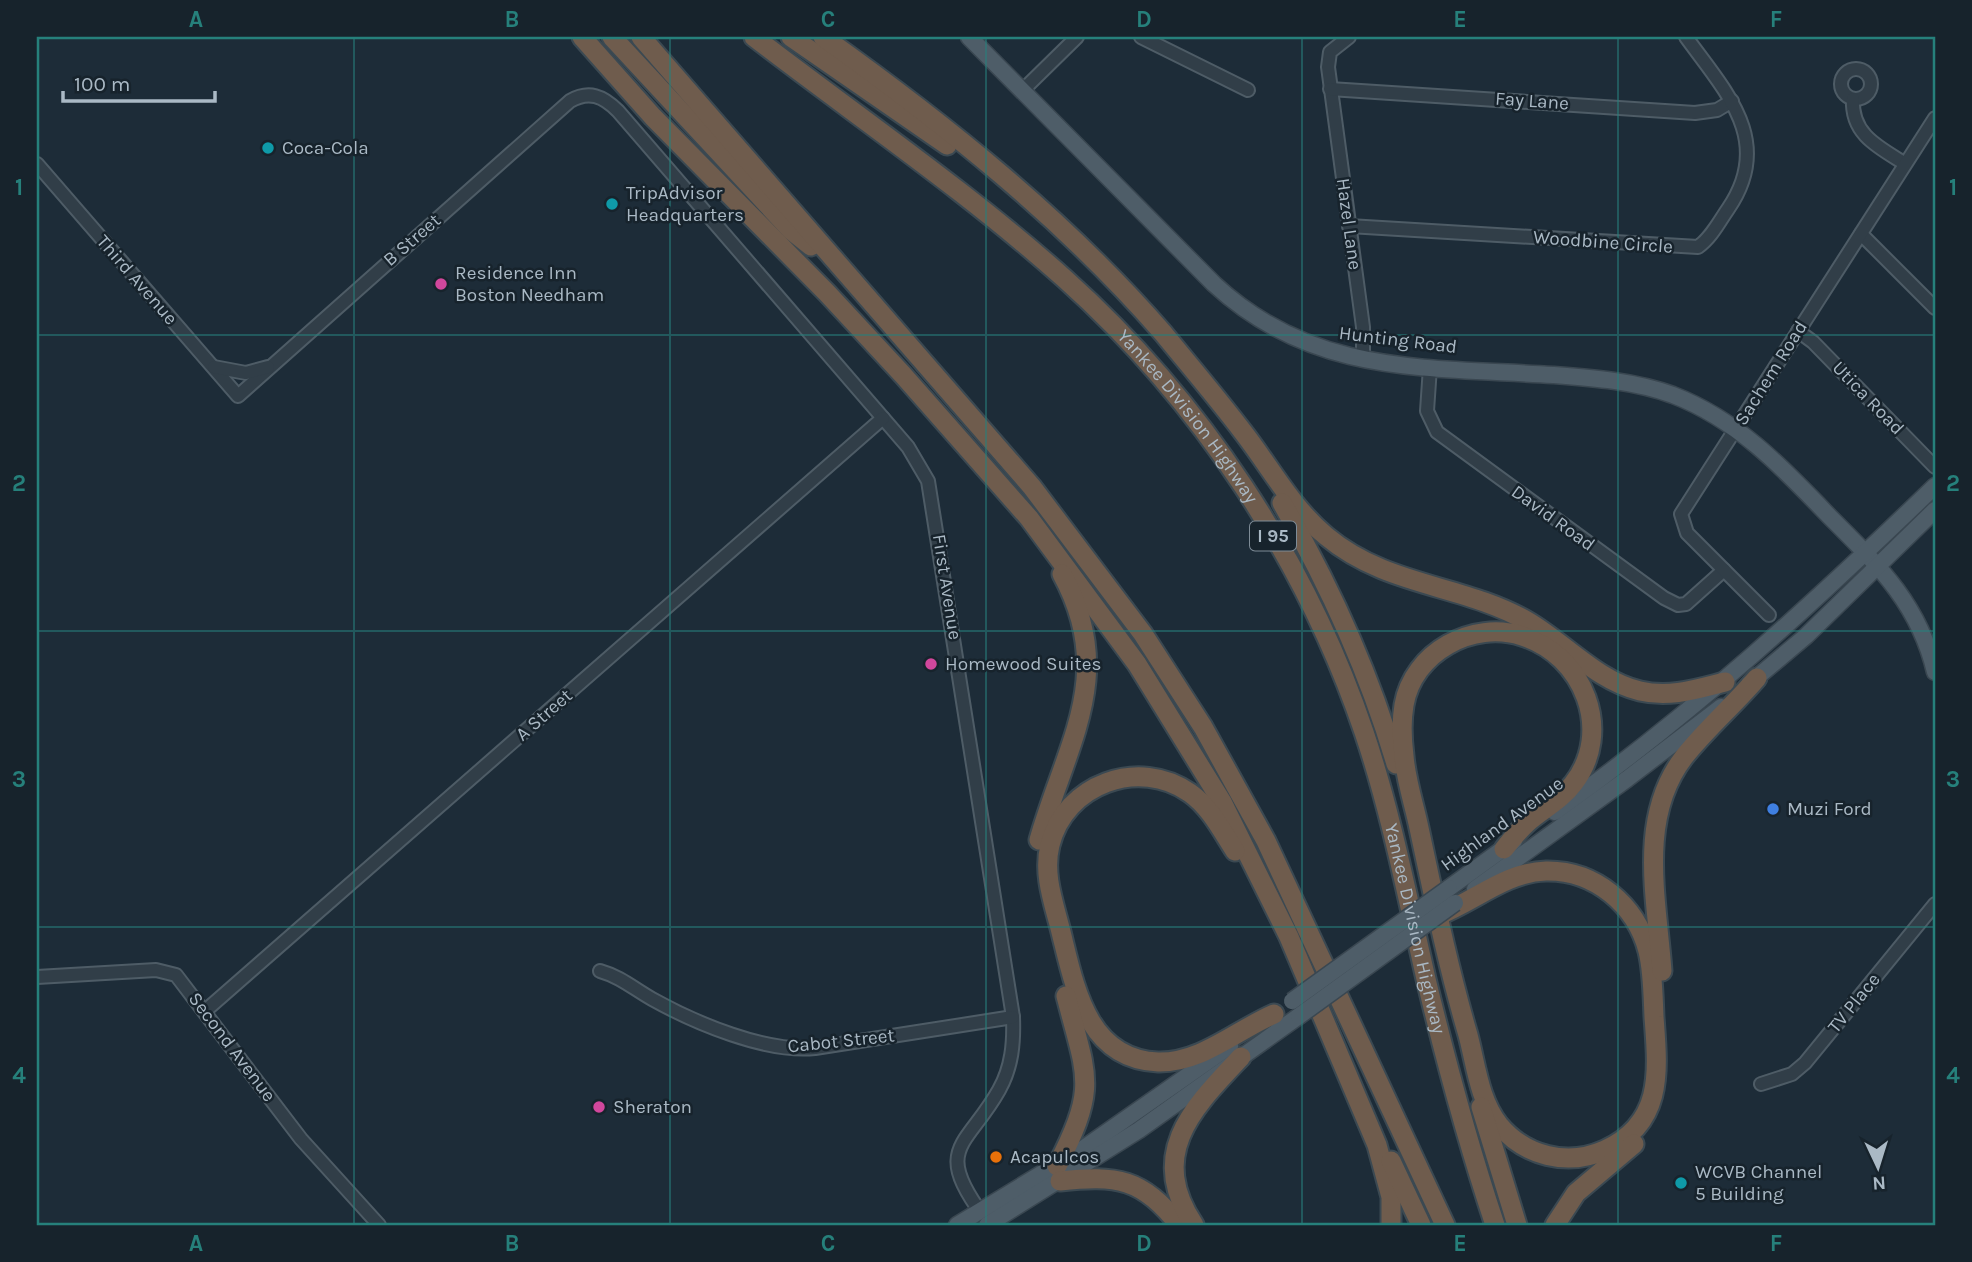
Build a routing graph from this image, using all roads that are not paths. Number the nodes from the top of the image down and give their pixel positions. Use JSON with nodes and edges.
{"nodes":[{"id":1,"x":582,"y":37,"type":"edge"},
{"id":2,"x":612,"y":37,"type":"edge"},
{"id":3,"x":641,"y":37,"type":"edge"},
{"id":4,"x":754,"y":37,"type":"edge"},
{"id":5,"x":791,"y":37,"type":"edge"},
{"id":6,"x":823,"y":37,"type":"edge"},
{"id":7,"x":969,"y":37,"type":"edge"},
{"id":8,"x":1077,"y":37,"type":"edge"},
{"id":9,"x":1141,"y":37,"type":"edge"},
{"id":10,"x":1349,"y":37,"type":"edge"},
{"id":11,"x":1686,"y":37,"type":"edge"},
{"id":12,"x":1330,"y":89,"type":"junction"},
{"id":13,"x":1023,"y":90,"type":"junction"},
{"id":14,"x":1248,"y":90,"type":"dead end"},
{"id":15,"x":591,"y":95,"type":"joint"},
{"id":16,"x":1853,"y":99,"type":"dead end"},
{"id":17,"x":1732,"y":101,"type":"junction"},
{"id":18,"x":1935,"y":118,"type":"edge"},
{"id":19,"x":1904,"y":163,"type":"junction"},
{"id":20,"x":37,"y":164,"type":"edge"},
{"id":21,"x":1349,"y":226,"type":"junction"},
{"id":22,"x":1057,"y":228,"type":"junction"},
{"id":23,"x":1861,"y":234,"type":"junction"},
{"id":24,"x":846,"y":273,"type":"junction"},
{"id":25,"x":1935,"y":307,"type":"edge"},
{"id":26,"x":1798,"y":331,"type":"junction"},
{"id":27,"x":1363,"y":360,"type":"junction"},
{"id":28,"x":213,"y":367,"type":"junction"},
{"id":29,"x":269,"y":367,"type":"junction"},
{"id":30,"x":1430,"y":367,"type":"junction"},
{"id":31,"x":239,"y":396,"type":"joint"},
{"id":32,"x":1220,"y":405,"type":"junction"},
{"id":33,"x":883,"y":418,"type":"junction"},
{"id":34,"x":1736,"y":428,"type":"junction"},
{"id":35,"x":1935,"y":467,"type":"edge"},
{"id":36,"x":1935,"y":486,"type":"edge"},
{"id":37,"x":1009,"y":499,"type":"junction"},
{"id":38,"x":1935,"y":510,"type":"edge"},
{"id":39,"x":1865,"y":553,"type":"junction"},
{"id":40,"x":1877,"y":566,"type":"junction"},
{"id":41,"x":1724,"y":570,"type":"junction"},
{"id":42,"x":1769,"y":615,"type":"dead end"},
{"id":43,"x":1935,"y":673,"type":"edge"},
{"id":44,"x":1757,"y":678,"type":"junction"},
{"id":45,"x":1726,"y":682,"type":"junction"},
{"id":46,"x":1504,"y":849,"type":"junction"},
{"id":47,"x":1426,"y":867,"type":"junction"},
{"id":48,"x":1450,"y":903,"type":"junction"},
{"id":49,"x":1935,"y":904,"type":"edge"},
{"id":50,"x":1301,"y":970,"type":"junction"},
{"id":51,"x":600,"y":971,"type":"dead end"},
{"id":52,"x":37,"y":977,"type":"edge"},
{"id":53,"x":1295,"y":1008,"type":"junction"},
{"id":54,"x":205,"y":1011,"type":"junction"},
{"id":55,"x":1459,"y":1011,"type":"junction"},
{"id":56,"x":1274,"y":1014,"type":"junction"},
{"id":57,"x":1013,"y":1017,"type":"junction"},
{"id":58,"x":1241,"y":1057,"type":"junction"},
{"id":59,"x":1761,"y":1084,"type":"dead end"},
{"id":60,"x":1362,"y":1104,"type":"junction"},
{"id":61,"x":1058,"y":1173,"type":"junction"},
{"id":62,"x":985,"y":1220,"type":"edge"},
{"id":63,"x":379,"y":1225,"type":"edge"},
{"id":64,"x":957,"y":1225,"type":"edge"},
{"id":65,"x":1179,"y":1225,"type":"edge"},
{"id":66,"x":1194,"y":1225,"type":"edge"},
{"id":67,"x":1391,"y":1225,"type":"edge"},
{"id":68,"x":1421,"y":1225,"type":"edge"},
{"id":69,"x":1445,"y":1225,"type":"edge"},
{"id":70,"x":1495,"y":1225,"type":"edge"},
{"id":71,"x":1517,"y":1225,"type":"edge"},
{"id":72,"x":1555,"y":1225,"type":"edge"}],
"edges":[{"from":1,"to":37,"type":"highway"},
{"from":2,"to":24,"type":"highway"},
{"from":3,"to":24,"type":"highway"},
{"from":4,"to":70,"type":"highway","name":"Yankee Division Highway","number":"I 95"},
{"from":5,"to":22,"type":"highway"},
{"from":6,"to":22,"type":"highway"},
{"from":7,"to":13,"type":"main road","name":"Hunting Road"},
{"from":8,"to":13,"type":"street"},
{"from":9,"to":14,"type":"street"},
{"from":10,"to":12,"type":"street"},
{"from":11,"to":17,"type":"street","name":"Woodbine Circle"},
{"from":12,"to":17,"type":"street","name":"Fay Lane"},
{"from":12,"to":21,"type":"street","name":"Hazel Lane"},
{"from":13,"to":27,"type":"main road","name":"Hunting Road"},
{"from":15,"to":29,"type":"street","name":"B Street"},
{"from":15,"to":33,"type":"street","name":"First Avenue"},
{"from":16,"to":19,"type":"street"},
{"from":17,"to":21,"type":"street","name":"Woodbine Circle"},
{"from":18,"to":19,"type":"street","name":"Sachem Road"},
{"from":19,"to":23,"type":"street","name":"Sachem Road"},
{"from":20,"to":28,"type":"street","name":"Third Avenue"},
{"from":21,"to":27,"type":"street","name":"Hazel Lane"},
{"from":22,"to":32,"type":"highway"},
{"from":23,"to":25,"type":"street"},
{"from":23,"to":26,"type":"street","name":"Sachem Road"},
{"from":24,"to":69,"type":"highway"},
{"from":26,"to":34,"type":"street","name":"Sachem Road"},
{"from":26,"to":35,"type":"street","name":"Utica Road"},
{"from":27,"to":30,"type":"main road","name":"Hunting Road"},
{"from":28,"to":29,"type":"street"},
{"from":28,"to":31,"type":"street","name":"Third Avenue"},
{"from":29,"to":31,"type":"street","name":"B Street"},
{"from":30,"to":34,"type":"main road","name":"Hunting Road"},
{"from":30,"to":41,"type":"street","name":"David Road"},
{"from":32,"to":45,"type":"highway"},
{"from":32,"to":47,"type":"highway"},
{"from":33,"to":54,"type":"street","name":"A Street"},
{"from":33,"to":57,"type":"street","name":"First Avenue"},
{"from":34,"to":39,"type":"main road","name":"Hunting Road"},
{"from":34,"to":41,"type":"street","name":"Sachem Road"},
{"from":36,"to":39,"type":"main road","name":"Highland Avenue"},
{"from":37,"to":50,"type":"highway"},
{"from":37,"to":61,"type":"highway"},
{"from":38,"to":40,"type":"main road","name":"Highland Avenue"},
{"from":39,"to":40,"type":"main road","name":"Hunting Road"},
{"from":39,"to":45,"type":"main road","name":"Highland Avenue"},
{"from":40,"to":43,"type":"main road","name":"Hunting Road"},
{"from":40,"to":44,"type":"main road","name":"Highland Avenue"},
{"from":41,"to":42,"type":"street","name":"Sachem Road"},
{"from":44,"to":48,"type":"main road","name":"Highland Avenue"},
{"from":44,"to":72,"type":"highway"},
{"from":45,"to":46,"type":"main road","name":"Highland Avenue"},
{"from":46,"to":47,"type":"highway"},
{"from":46,"to":48,"type":"main road","name":"Highland Avenue"},
{"from":47,"to":55,"type":"highway"},
{"from":48,"to":53,"type":"main road","name":"Highland Avenue","bridge":true},
{"from":48,"to":53,"type":"main road","name":"Highland Avenue","bridge":true},
{"from":48,"to":55,"type":"highway"},
{"from":49,"to":59,"type":"street","name":"TV Place"},
{"from":50,"to":56,"type":"highway"},
{"from":50,"to":60,"type":"highway"},
{"from":51,"to":57,"type":"street","name":"Cabot Street"},
{"from":52,"to":54,"type":"street","name":"Second Avenue"},
{"from":53,"to":56,"type":"main road","name":"Highland Avenue"},
{"from":53,"to":58,"type":"main road","name":"Highland Avenue"},
{"from":54,"to":63,"type":"street","name":"Second Avenue"},
{"from":55,"to":71,"type":"highway"},
{"from":56,"to":61,"type":"main road","name":"Highland Avenue"},
{"from":57,"to":62,"type":"street","name":"First Avenue"},
{"from":58,"to":61,"type":"main road","name":"Highland Avenue"},
{"from":58,"to":66,"type":"highway"},
{"from":60,"to":67,"type":"highway"},
{"from":60,"to":68,"type":"highway"},
{"from":61,"to":62,"type":"main road","name":"Highland Avenue"},
{"from":61,"to":65,"type":"highway"},
{"from":62,"to":64,"type":"main road","name":"Highland Avenue"}]}
